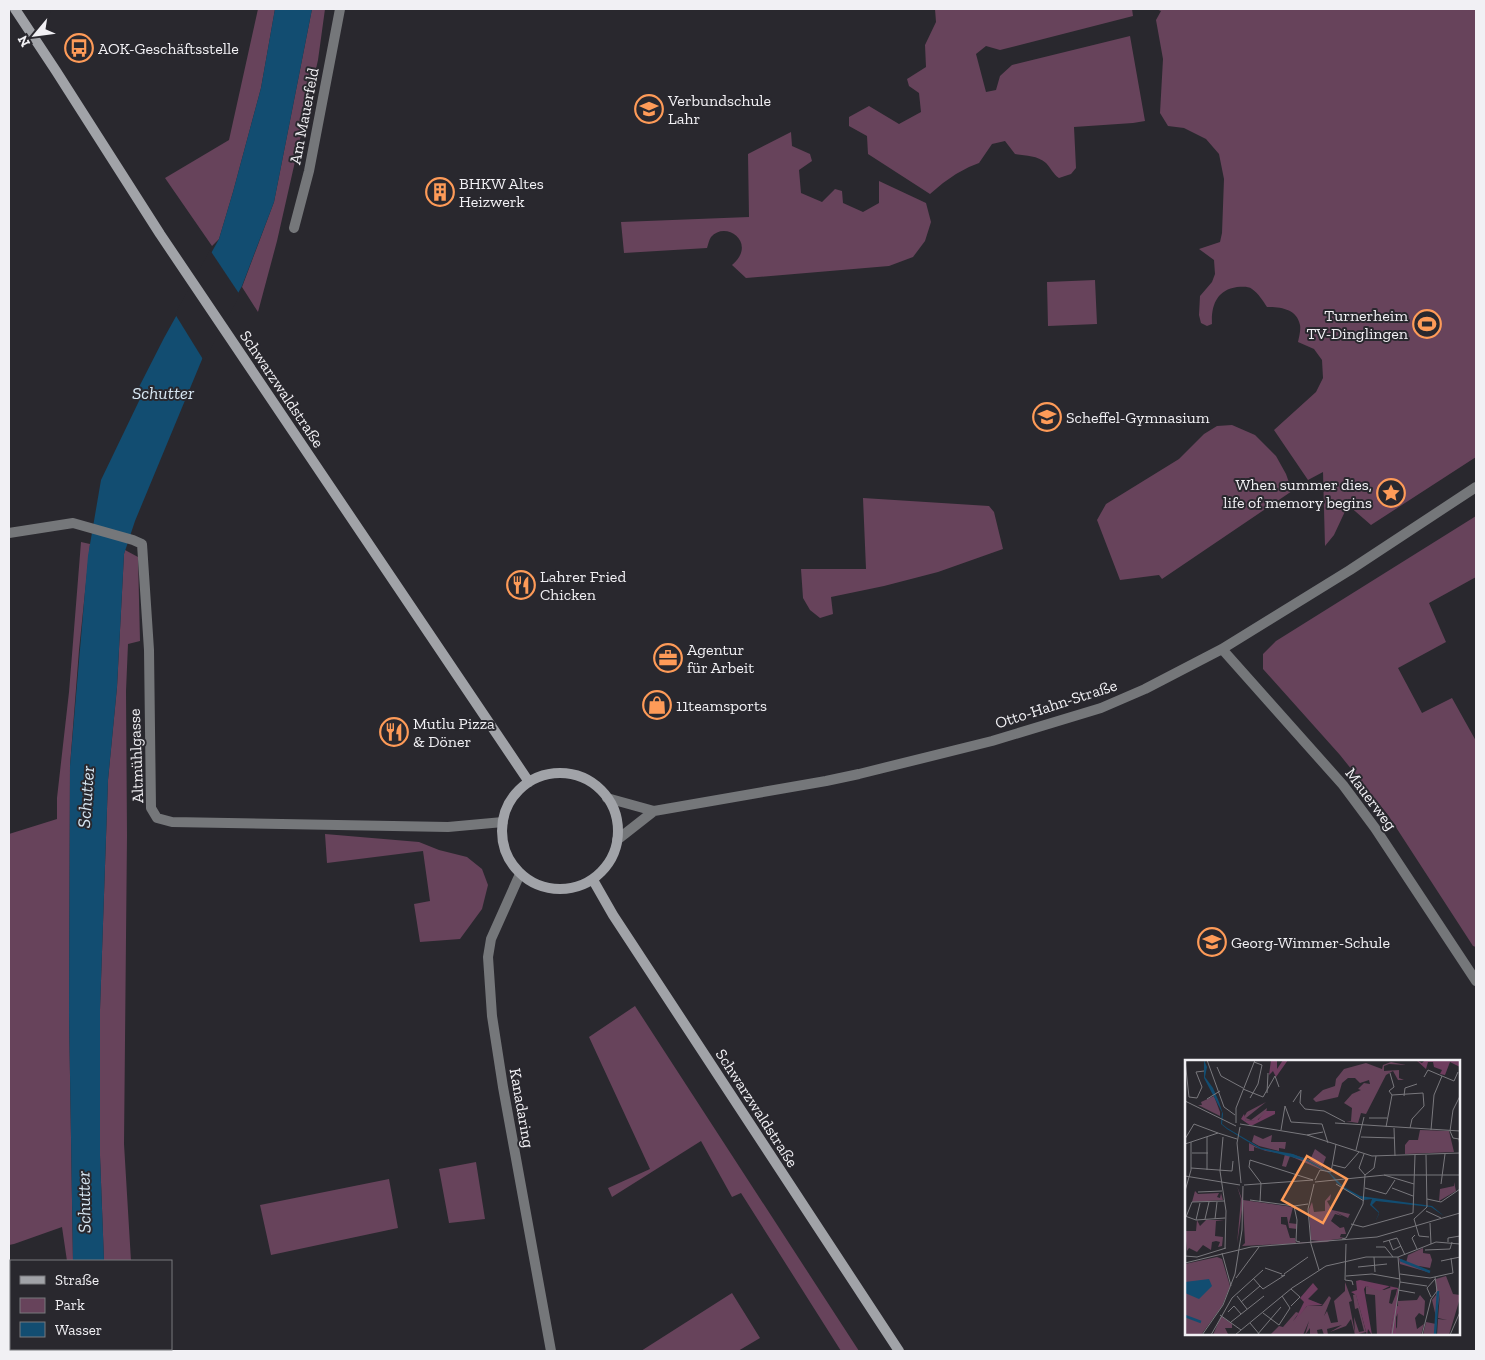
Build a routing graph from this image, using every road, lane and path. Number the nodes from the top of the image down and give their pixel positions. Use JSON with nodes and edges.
{"nodes":[{"id":1,"x":15,"y":9,"type":"edge"},
{"id":2,"x":340,"y":9,"type":"edge"},
{"id":3,"x":294,"y":228,"type":"dead end"},
{"id":4,"x":1476,"y":488,"type":"edge"},
{"id":5,"x":9,"y":533,"type":"edge"},
{"id":6,"x":1222,"y":649,"type":"junction"},
{"id":7,"x":529,"y":782,"type":"junction"},
{"id":8,"x":607,"y":798,"type":"junction"},
{"id":9,"x":654,"y":811,"type":"junction"},
{"id":10,"x":503,"y":822,"type":"junction"},
{"id":11,"x":617,"y":840,"type":"junction"},
{"id":12,"x":520,"y":874,"type":"junction"},
{"id":13,"x":593,"y":880,"type":"junction"},
{"id":14,"x":1476,"y":981,"type":"edge"},
{"id":15,"x":551,"y":1351,"type":"edge"},
{"id":16,"x":899,"y":1351,"type":"edge"}],
"edges":[{"from":1,"to":7,"type":"street","name":"Schwarzwaldstraße"},
{"from":2,"to":3,"type":"street","name":"Am Mauerfeld"},
{"from":4,"to":6,"type":"street","name":"Otto-Hahn-Straße"},
{"from":5,"to":10,"type":"street","name":"Altmühlgasse"},
{"from":6,"to":9,"type":"street","name":"Otto-Hahn-Straße"},
{"from":6,"to":14,"type":"street","name":"Mauerweg"},
{"from":7,"to":8,"type":"street"},
{"from":7,"to":10,"type":"street"},
{"from":8,"to":9,"type":"street","name":"Otto-Hahn-Straße"},
{"from":8,"to":11,"type":"street"},
{"from":9,"to":11,"type":"street","name":"Otto-Hahn-Straße"},
{"from":10,"to":12,"type":"street"},
{"from":11,"to":13,"type":"street"},
{"from":12,"to":13,"type":"street"},
{"from":12,"to":15,"type":"street","name":"Kanadaring"},
{"from":13,"to":16,"type":"street","name":"Schwarzwaldstraße"}]}
